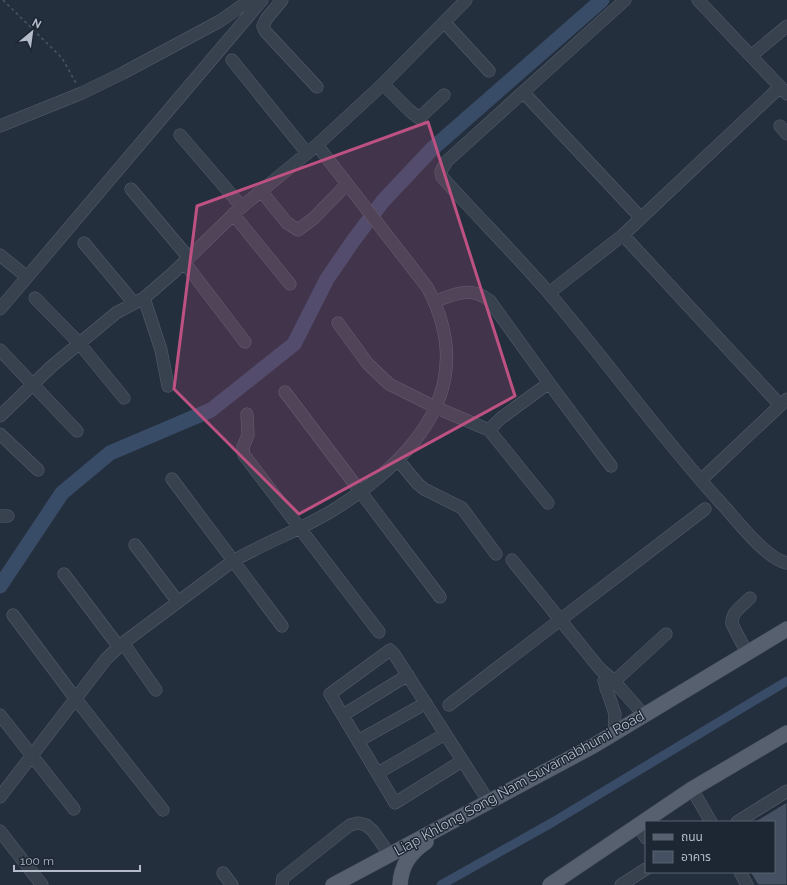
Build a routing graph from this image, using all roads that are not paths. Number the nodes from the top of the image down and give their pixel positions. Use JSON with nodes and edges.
{"nodes":[{"id":1,"x":250,"y":0,"type":"edge"},
{"id":2,"x":262,"y":0,"type":"edge"},
{"id":3,"x":282,"y":0,"type":"edge"},
{"id":4,"x":466,"y":0,"type":"edge"},
{"id":5,"x":625,"y":0,"type":"edge"},
{"id":6,"x":698,"y":0,"type":"edge"},
{"id":7,"x":444,"y":22,"type":"junction"},
{"id":8,"x":787,"y":26,"type":"edge"},
{"id":9,"x":751,"y":56,"type":"junction"},
{"id":10,"x":232,"y":60,"type":"dead end"},
{"id":11,"x":489,"y":71,"type":"dead end"},
{"id":12,"x":384,"y":84,"type":"junction"},
{"id":13,"x":317,"y":87,"type":"dead end"},
{"id":14,"x":783,"y":90,"type":"edge"},
{"id":15,"x":523,"y":92,"type":"junction"},
{"id":16,"x":444,"y":95,"type":"dead end"},
{"id":17,"x":0,"y":126,"type":"edge"},
{"id":18,"x":180,"y":135,"type":"dead end"},
{"id":19,"x":317,"y":146,"type":"junction"},
{"id":20,"x":307,"y":153,"type":"junction"},
{"id":21,"x":347,"y":184,"type":"junction"},
{"id":22,"x":131,"y":189,"type":"dead end"},
{"id":23,"x":261,"y":191,"type":"junction"},
{"id":24,"x":238,"y":211,"type":"junction"},
{"id":25,"x":641,"y":218,"type":"junction"},
{"id":26,"x":623,"y":235,"type":"junction"},
{"id":27,"x":84,"y":243,"type":"dead end"},
{"id":28,"x":0,"y":255,"type":"edge"},
{"id":29,"x":186,"y":259,"type":"junction"},
{"id":30,"x":27,"y":277,"type":"junction"},
{"id":31,"x":290,"y":284,"type":"dead end"},
{"id":32,"x":549,"y":293,"type":"junction"},
{"id":33,"x":35,"y":298,"type":"dead end"},
{"id":34,"x":139,"y":301,"type":"junction"},
{"id":35,"x":434,"y":301,"type":"junction"},
{"id":36,"x":0,"y":309,"type":"edge"},
{"id":37,"x":338,"y":323,"type":"dead end"},
{"id":38,"x":245,"y":342,"type":"dead end"},
{"id":39,"x":79,"y":343,"type":"junction"},
{"id":40,"x":0,"y":350,"type":"edge"},
{"id":41,"x":549,"y":384,"type":"junction"},
{"id":42,"x":32,"y":385,"type":"junction"},
{"id":43,"x":168,"y":386,"type":"dead end"},
{"id":44,"x":285,"y":392,"type":"dead end"},
{"id":45,"x":124,"y":398,"type":"dead end"},
{"id":46,"x":783,"y":402,"type":"edge"},
{"id":47,"x":437,"y":408,"type":"junction"},
{"id":48,"x":247,"y":414,"type":"dead end"},
{"id":49,"x":0,"y":416,"type":"edge"},
{"id":50,"x":77,"y":430,"type":"dead end"},
{"id":51,"x":489,"y":430,"type":"junction"},
{"id":52,"x":0,"y":434,"type":"edge"},
{"id":53,"x":398,"y":460,"type":"junction"},
{"id":54,"x":611,"y":466,"type":"dead end"},
{"id":55,"x":38,"y":470,"type":"dead end"},
{"id":56,"x":172,"y":479,"type":"dead end"},
{"id":57,"x":701,"y":480,"type":"junction"},
{"id":58,"x":360,"y":492,"type":"junction"},
{"id":59,"x":548,"y":503,"type":"dead end"},
{"id":60,"x":705,"y":509,"type":"dead end"},
{"id":61,"x":300,"y":527,"type":"junction"},
{"id":62,"x":135,"y":545,"type":"dead end"},
{"id":63,"x":496,"y":554,"type":"dead end"},
{"id":64,"x":512,"y":560,"type":"dead end"},
{"id":65,"x":233,"y":561,"type":"junction"},
{"id":66,"x":787,"y":563,"type":"edge"},
{"id":67,"x":64,"y":574,"type":"dead end"},
{"id":68,"x":440,"y":597,"type":"dead end"},
{"id":69,"x":750,"y":598,"type":"dead end"},
{"id":70,"x":178,"y":602,"type":"junction"},
{"id":71,"x":14,"y":615,"type":"dead end"},
{"id":72,"x":561,"y":619,"type":"junction"},
{"id":73,"x":282,"y":626,"type":"dead end"},
{"id":74,"x":787,"y":629,"type":"edge"},
{"id":75,"x":379,"y":632,"type":"dead end"},
{"id":76,"x":666,"y":634,"type":"dead end"},
{"id":77,"x":121,"y":645,"type":"junction"},
{"id":78,"x":747,"y":653,"type":"junction"},
{"id":79,"x":408,"y":675,"type":"junction"},
{"id":80,"x":610,"y":685,"type":"junction"},
{"id":81,"x":156,"y":690,"type":"dead end"},
{"id":82,"x":75,"y":698,"type":"junction"},
{"id":83,"x":426,"y":703,"type":"junction"},
{"id":84,"x":449,"y":705,"type":"dead end"},
{"id":85,"x":0,"y":715,"type":"edge"},
{"id":86,"x":343,"y":715,"type":"junction"},
{"id":87,"x":644,"y":715,"type":"junction"},
{"id":88,"x":614,"y":733,"type":"junction"},
{"id":89,"x":787,"y":733,"type":"edge"},
{"id":90,"x":445,"y":734,"type":"junction"},
{"id":91,"x":358,"y":741,"type":"junction"},
{"id":92,"x":33,"y":756,"type":"junction"},
{"id":93,"x":462,"y":761,"type":"junction"},
{"id":94,"x":378,"y":773,"type":"junction"},
{"id":95,"x":692,"y":789,"type":"junction"},
{"id":96,"x":787,"y":792,"type":"edge"},
{"id":97,"x":0,"y":797,"type":"edge"},
{"id":98,"x":489,"y":802,"type":"junction"},
{"id":99,"x":74,"y":809,"type":"dead end"},
{"id":100,"x":164,"y":810,"type":"dead end"},
{"id":101,"x":473,"y":810,"type":"junction"},
{"id":102,"x":655,"y":821,"type":"edge"},
{"id":103,"x":710,"y":821,"type":"edge"},
{"id":104,"x":739,"y":821,"type":"edge"},
{"id":105,"x":0,"y":831,"type":"edge"},
{"id":106,"x":642,"y":832,"type":"edge"},
{"id":107,"x":389,"y":854,"type":"junction"},
{"id":108,"x":645,"y":870,"type":"edge"},
{"id":109,"x":223,"y":873,"type":"dead end"},
{"id":110,"x":741,"y":873,"type":"edge"},
{"id":111,"x":42,"y":885,"type":"edge"},
{"id":112,"x":232,"y":885,"type":"edge"},
{"id":113,"x":282,"y":885,"type":"edge"},
{"id":114,"x":333,"y":885,"type":"edge"},
{"id":115,"x":400,"y":885,"type":"edge"},
{"id":116,"x":550,"y":885,"type":"edge"},
{"id":117,"x":621,"y":885,"type":"edge"},
{"id":118,"x":747,"y":885,"type":"edge"}],
"edges":[{"from":1,"to":17,"type":"street"},
{"from":2,"to":30,"type":"street"},
{"from":3,"to":13,"type":"street"},
{"from":4,"to":7,"type":"street"},
{"from":5,"to":15,"type":"street"},
{"from":6,"to":9,"type":"street"},
{"from":7,"to":11,"type":"street"},
{"from":7,"to":12,"type":"street"},
{"from":8,"to":9,"type":"street"},
{"from":9,"to":14,"type":"street"},
{"from":10,"to":20,"type":"street"},
{"from":12,"to":16,"type":"street"},
{"from":12,"to":19,"type":"street"},
{"from":14,"to":25,"type":"street"},
{"from":15,"to":25,"type":"street"},
{"from":15,"to":32,"type":"street"},
{"from":18,"to":24,"type":"street"},
{"from":19,"to":20,"type":"street"},
{"from":19,"to":21,"type":"street"},
{"from":20,"to":23,"type":"street"},
{"from":21,"to":23,"type":"street"},
{"from":21,"to":35,"type":"street"},
{"from":22,"to":29,"type":"street"},
{"from":23,"to":24,"type":"street"},
{"from":24,"to":29,"type":"street"},
{"from":24,"to":31,"type":"street"},
{"from":25,"to":26,"type":"street"},
{"from":26,"to":32,"type":"street"},
{"from":26,"to":46,"type":"street"},
{"from":27,"to":34,"type":"street"},
{"from":28,"to":30,"type":"street"},
{"from":29,"to":34,"type":"street"},
{"from":29,"to":38,"type":"street"},
{"from":30,"to":36,"type":"street"},
{"from":32,"to":57,"type":"street"},
{"from":33,"to":39,"type":"street"},
{"from":34,"to":39,"type":"street"},
{"from":34,"to":43,"type":"street"},
{"from":35,"to":41,"type":"street"},
{"from":35,"to":47,"type":"street"},
{"from":37,"to":47,"type":"street"},
{"from":39,"to":42,"type":"street"},
{"from":39,"to":45,"type":"street"},
{"from":40,"to":42,"type":"street"},
{"from":41,"to":51,"type":"street"},
{"from":41,"to":54,"type":"street"},
{"from":42,"to":49,"type":"street"},
{"from":42,"to":50,"type":"street"},
{"from":44,"to":58,"type":"street"},
{"from":46,"to":57,"type":"street"},
{"from":47,"to":51,"type":"street"},
{"from":47,"to":53,"type":"street"},
{"from":48,"to":61,"type":"street"},
{"from":51,"to":59,"type":"street"},
{"from":52,"to":55,"type":"street"},
{"from":53,"to":58,"type":"street"},
{"from":53,"to":63,"type":"street"},
{"from":56,"to":65,"type":"street"},
{"from":57,"to":66,"type":"street"},
{"from":58,"to":61,"type":"street"},
{"from":58,"to":68,"type":"street"},
{"from":60,"to":72,"type":"street"},
{"from":61,"to":65,"type":"street"},
{"from":61,"to":75,"type":"street"},
{"from":62,"to":70,"type":"street"},
{"from":64,"to":72,"type":"street"},
{"from":65,"to":70,"type":"street"},
{"from":65,"to":73,"type":"street"},
{"from":67,"to":77,"type":"street"},
{"from":69,"to":78,"type":"street"},
{"from":70,"to":77,"type":"street"},
{"from":71,"to":82,"type":"street"},
{"from":72,"to":80,"type":"street"},
{"from":72,"to":84,"type":"street"},
{"from":74,"to":78,"type":"main road","name":"Liap Khlong Song Nam Suvarnabhumi Road"},
{"from":76,"to":80,"type":"street"},
{"from":77,"to":81,"type":"street"},
{"from":77,"to":82,"type":"street"},
{"from":78,"to":87,"type":"main road","name":"Liap Khlong Song Nam Suvarnabhumi Road"},
{"from":79,"to":83,"type":"street"},
{"from":79,"to":86,"type":"street"},
{"from":79,"to":86,"type":"street"},
{"from":80,"to":87,"type":"street"},
{"from":80,"to":88,"type":"street"},
{"from":82,"to":92,"type":"street"},
{"from":82,"to":100,"type":"street"},
{"from":83,"to":90,"type":"street"},
{"from":83,"to":91,"type":"street"},
{"from":85,"to":92,"type":"street"},
{"from":86,"to":91,"type":"street"},
{"from":87,"to":88,"type":"main road","name":"Liap Khlong Song Nam Suvarnabhumi Road"},
{"from":88,"to":98,"type":"main road","name":"Liap Khlong Song Nam Suvarnabhumi Road"},
{"from":89,"to":95,"type":"main road"},
{"from":90,"to":93,"type":"street"},
{"from":90,"to":94,"type":"street"},
{"from":91,"to":94,"type":"street"},
{"from":92,"to":97,"type":"street"},
{"from":92,"to":99,"type":"street"},
{"from":93,"to":94,"type":"street"},
{"from":93,"to":98,"type":"street"},
{"from":95,"to":102,"type":"main road"},
{"from":95,"to":103,"type":"street"},
{"from":96,"to":104,"type":"street"},
{"from":98,"to":101,"type":"main road","name":"Liap Khlong Song Nam Suvarnabhumi Road"},
{"from":101,"to":107,"type":"main road","name":"Liap Khlong Song Nam Suvarnabhumi Road"},
{"from":101,"to":115,"type":"main road"},
{"from":105,"to":111,"type":"street"},
{"from":106,"to":116,"type":"main road"},
{"from":107,"to":113,"type":"street"},
{"from":107,"to":114,"type":"main road","name":"Liap Khlong Song Nam Suvarnabhumi Road"},
{"from":108,"to":117,"type":"street"},
{"from":109,"to":112,"type":"street"},
{"from":110,"to":118,"type":"street"}]}
